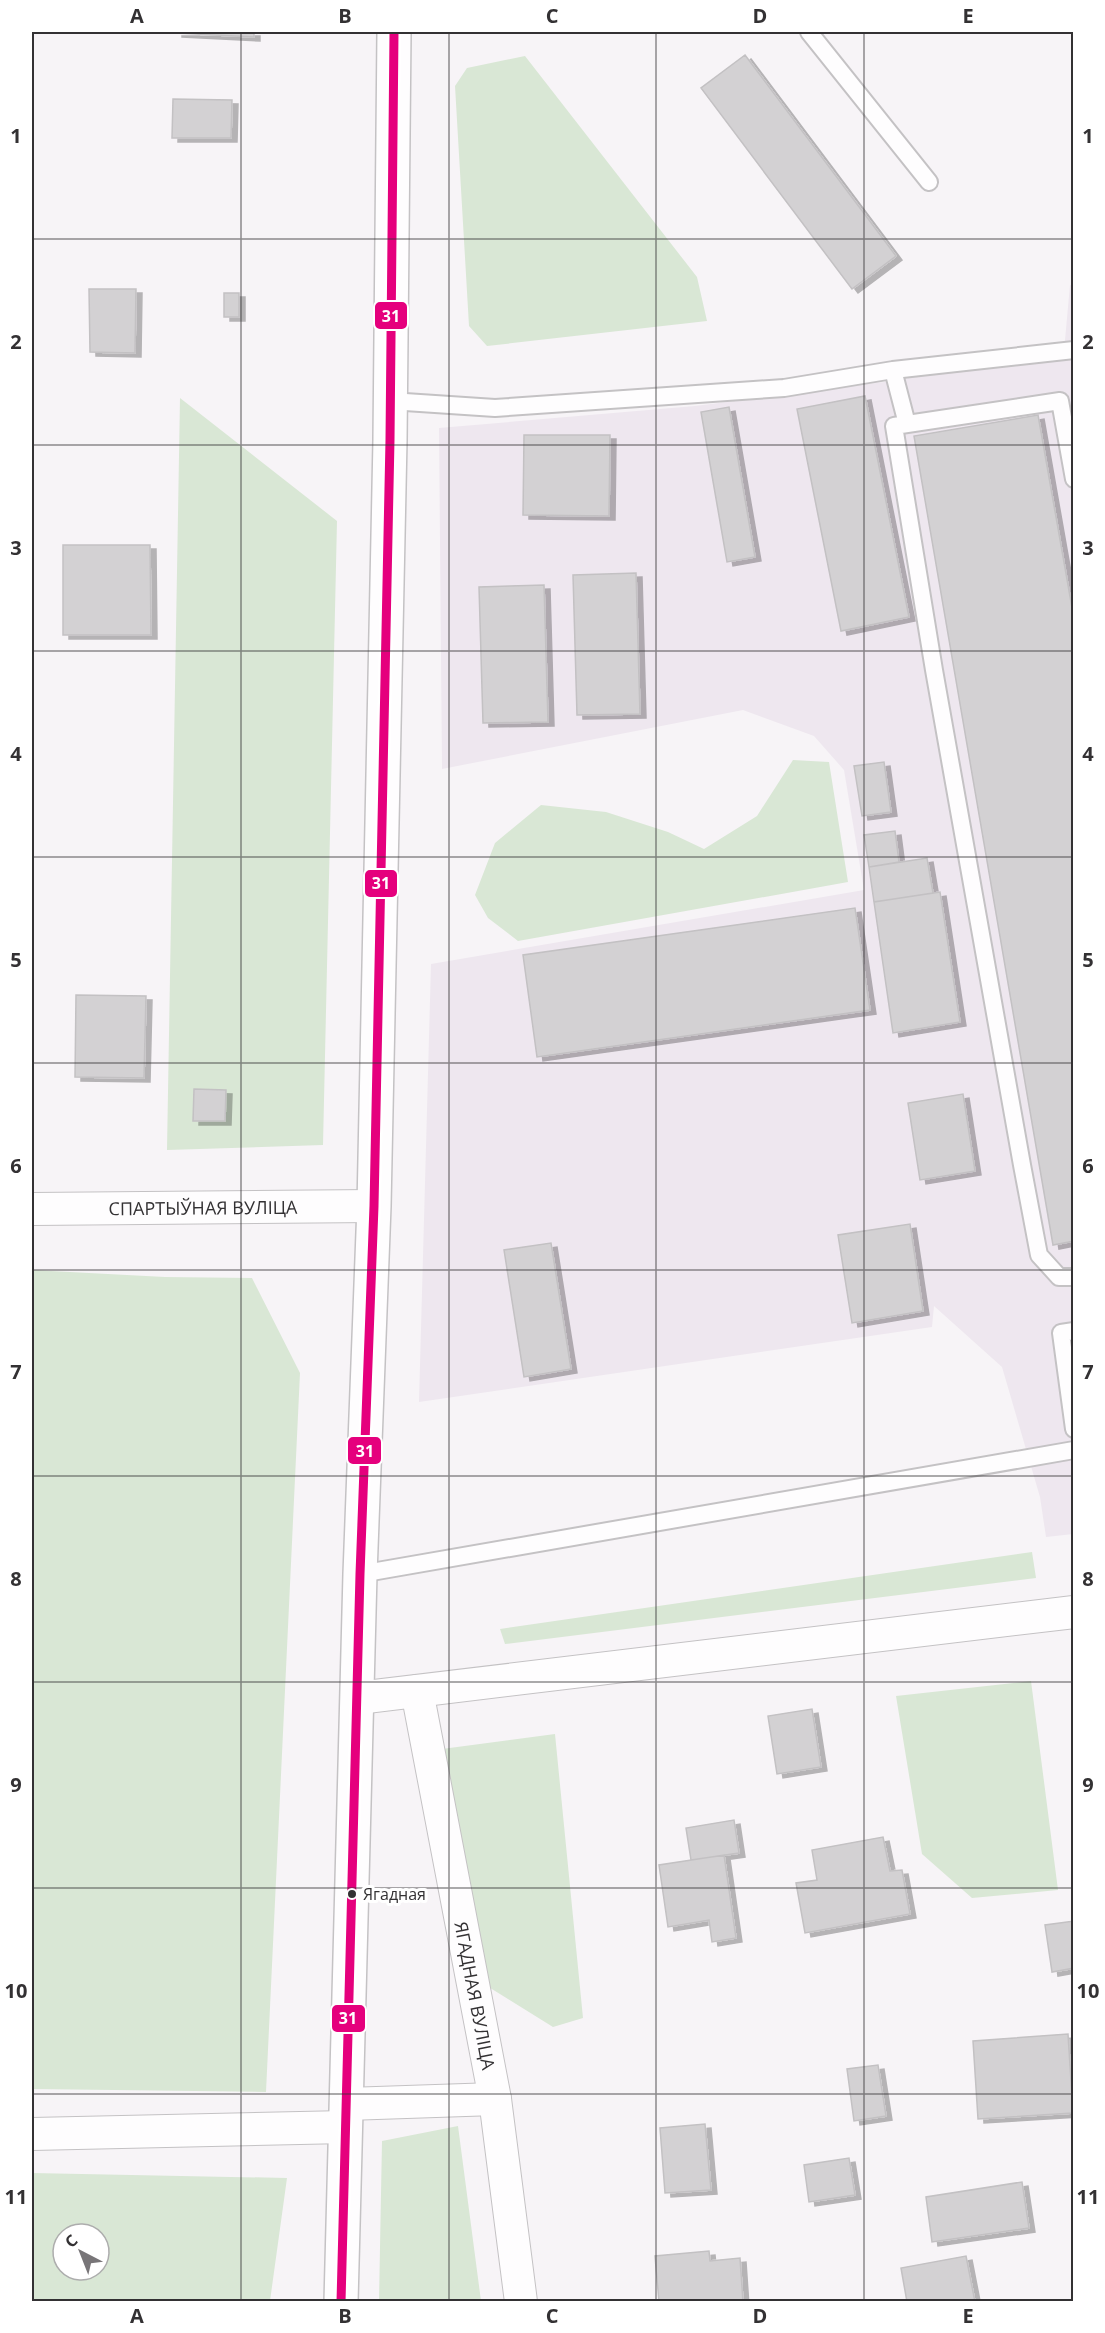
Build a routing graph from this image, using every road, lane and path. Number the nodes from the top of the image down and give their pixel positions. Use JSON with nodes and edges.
{"nodes":[{"id":1,"x":394,"y":32,"type":"edge"},
{"id":2,"x":809,"y":32,"type":"edge"},
{"id":3,"x":929,"y":182,"type":"dead end"},
{"id":4,"x":1074,"y":350,"type":"edge"},
{"id":5,"x":893,"y":370,"type":"junction"},
{"id":6,"x":390,"y":401,"type":"junction"},
{"id":7,"x":907,"y":424,"type":"junction"},
{"id":8,"x":1074,"y":479,"type":"edge"},
{"id":9,"x":374,"y":1206,"type":"junction"},
{"id":10,"x":32,"y":1209,"type":"edge"},
{"id":11,"x":1074,"y":1277,"type":"edge"},
{"id":12,"x":1074,"y":1331,"type":"edge"},
{"id":13,"x":1074,"y":1429,"type":"edge"},
{"id":14,"x":1074,"y":1450,"type":"edge"},
{"id":15,"x":360,"y":1574,"type":"junction"},
{"id":16,"x":1074,"y":1612,"type":"edge"},
{"id":17,"x":417,"y":1691,"type":"junction"},
{"id":18,"x":358,"y":1698,"type":"junction"},
{"id":19,"x":495,"y":2100,"type":"junction"},
{"id":20,"x":346,"y":2115,"type":"junction"},
{"id":21,"x":32,"y":2134,"type":"edge"},
{"id":22,"x":341,"y":2301,"type":"edge"},
{"id":23,"x":520,"y":2301,"type":"edge"}],
"edges":[{"from":1,"to":6,"type":"main road"},
{"from":2,"to":3,"type":"lane"},
{"from":4,"to":5,"type":"lane"},
{"from":5,"to":6,"type":"lane"},
{"from":5,"to":7,"type":"lane"},
{"from":6,"to":9,"type":"main road"},
{"from":7,"to":8,"type":"lane"},
{"from":7,"to":11,"type":"lane"},
{"from":9,"to":10,"type":"street","name":"СПАРТЫЎНАЯ ВУЛІЦА"},
{"from":9,"to":15,"type":"main road"},
{"from":12,"to":13,"type":"lane"},
{"from":14,"to":15,"type":"lane"},
{"from":15,"to":18,"type":"main road"},
{"from":16,"to":17,"type":"street"},
{"from":17,"to":18,"type":"street"},
{"from":17,"to":19,"type":"street","name":"ЯГАДНАЯ ВУЛІЦА"},
{"from":18,"to":20,"type":"main road"},
{"from":19,"to":20,"type":"street"},
{"from":19,"to":23,"type":"street","name":"ЯГАДНАЯ ВУЛІЦА"},
{"from":20,"to":21,"type":"street"},
{"from":20,"to":22,"type":"main road"}]}
